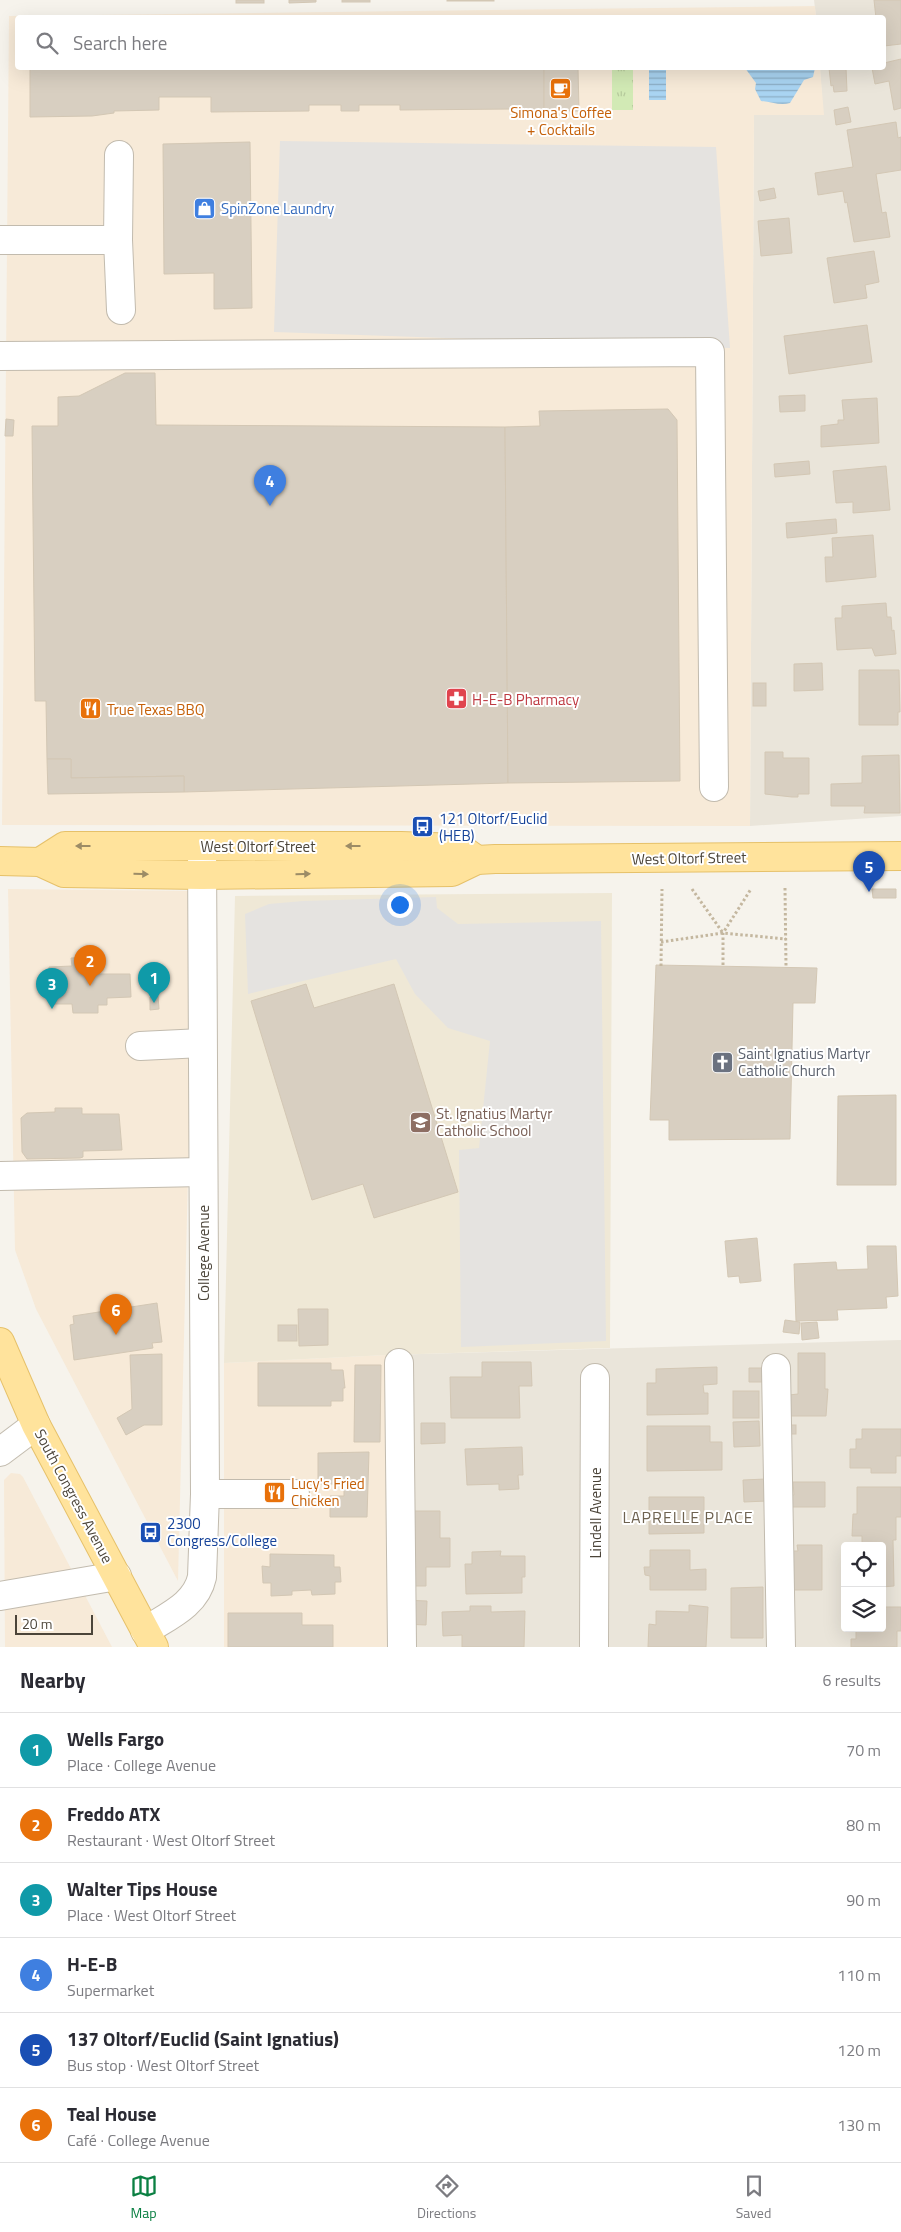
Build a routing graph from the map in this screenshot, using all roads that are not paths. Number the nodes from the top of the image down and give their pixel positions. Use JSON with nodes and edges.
{"nodes":[{"id":1,"x":119,"y":155,"type":"dead end"},
{"id":2,"x":0,"y":240,"type":"edge"},
{"id":3,"x":118,"y":240,"type":"junction"},
{"id":4,"x":121,"y":310,"type":"dead end"},
{"id":5,"x":0,"y":356,"type":"edge"},
{"id":6,"x":714,"y":787,"type":"dead end"},
{"id":7,"x":202,"y":847,"type":"junction"},
{"id":8,"x":901,"y":856,"type":"edge"},
{"id":9,"x":477,"y":860,"type":"junction"},
{"id":10,"x":0,"y":861,"type":"edge"},
{"id":11,"x":40,"y":862,"type":"junction"},
{"id":12,"x":202,"y":875,"type":"junction"},
{"id":13,"x":202,"y":1043,"type":"junction"},
{"id":14,"x":140,"y":1046,"type":"dead end"},
{"id":15,"x":203,"y":1172,"type":"junction"},
{"id":16,"x":0,"y":1176,"type":"edge"},
{"id":17,"x":0,"y":1342,"type":"edge"},
{"id":18,"x":399,"y":1363,"type":"dead end"},
{"id":19,"x":776,"y":1368,"type":"dead end"},
{"id":20,"x":595,"y":1378,"type":"dead end"},
{"id":21,"x":36,"y":1426,"type":"junction"},
{"id":22,"x":0,"y":1452,"type":"edge"},
{"id":23,"x":205,"y":1494,"type":"junction"},
{"id":24,"x":295,"y":1494,"type":"dead end"},
{"id":25,"x":117,"y":1576,"type":"junction"},
{"id":26,"x":0,"y":1596,"type":"edge"},
{"id":27,"x":150,"y":1639,"type":"edge"},
{"id":28,"x":402,"y":1647,"type":"edge"},
{"id":29,"x":594,"y":1647,"type":"edge"},
{"id":30,"x":781,"y":1647,"type":"edge"}],
"edges":[{"from":1,"to":3,"type":"street"},
{"from":2,"to":3,"type":"street"},
{"from":3,"to":4,"type":"street"},
{"from":5,"to":6,"type":"street"},
{"from":9,"to":7,"type":"main road","name":"West Oltorf Street","one_way":true},
{"from":7,"to":11,"type":"main road","name":"West Oltorf Street","one_way":true},
{"from":7,"to":12,"type":"street","name":"College Avenue"},
{"from":8,"to":9,"type":"main road","name":"West Oltorf Street"},
{"from":12,"to":9,"type":"main road","name":"West Oltorf Street","one_way":true},
{"from":10,"to":11,"type":"main road","name":"West Oltorf Street"},
{"from":11,"to":12,"type":"main road","name":"West Oltorf Street","one_way":true},
{"from":12,"to":13,"type":"street","name":"College Avenue"},
{"from":13,"to":14,"type":"street"},
{"from":13,"to":15,"type":"street","name":"College Avenue"},
{"from":15,"to":16,"type":"street"},
{"from":15,"to":23,"type":"street","name":"College Avenue"},
{"from":17,"to":21,"type":"main road","name":"South Congress Avenue"},
{"from":18,"to":28,"type":"street"},
{"from":19,"to":30,"type":"street"},
{"from":20,"to":29,"type":"street","name":"Lindell Avenue"},
{"from":21,"to":22,"type":"street"},
{"from":21,"to":25,"type":"main road","name":"South Congress Avenue"},
{"from":23,"to":24,"type":"street"},
{"from":23,"to":27,"type":"street","name":"College Avenue"},
{"from":25,"to":26,"type":"street"},
{"from":25,"to":27,"type":"main road","name":"South Congress Avenue"}]}
